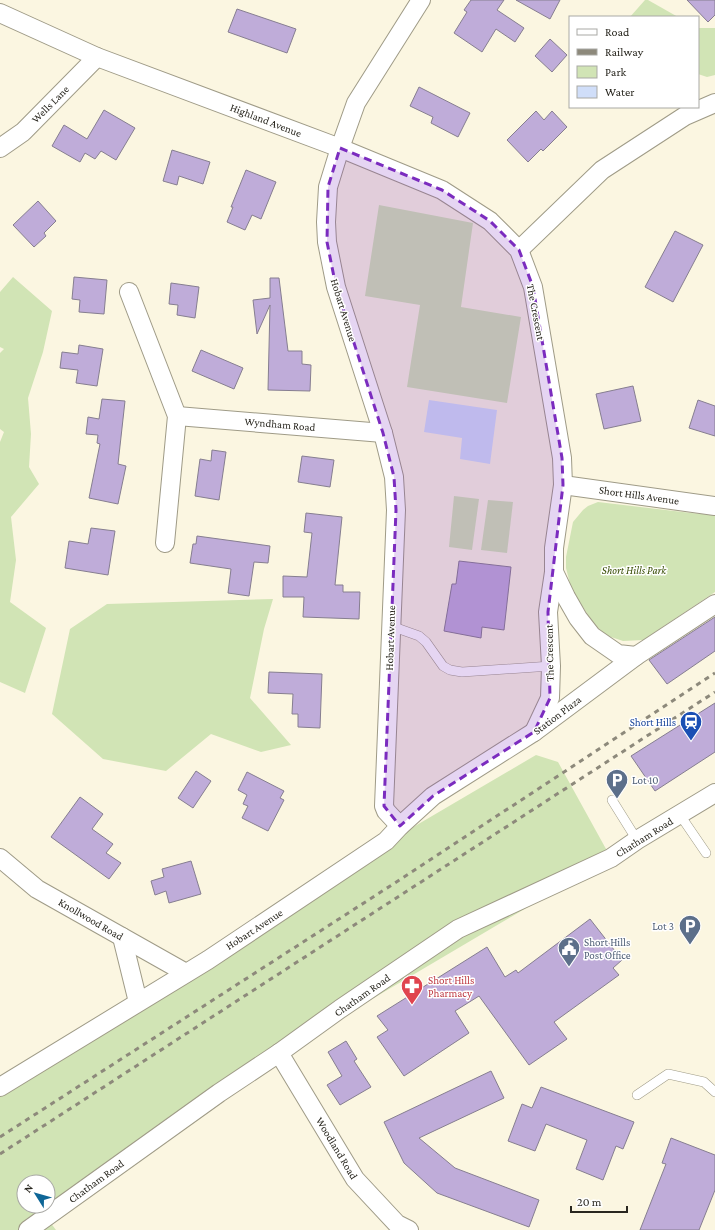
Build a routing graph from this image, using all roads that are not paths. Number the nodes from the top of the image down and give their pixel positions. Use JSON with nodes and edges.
{"nodes":[{"id":1,"x":421,"y":0,"type":"edge"},
{"id":2,"x":0,"y":13,"type":"edge"},
{"id":3,"x":97,"y":57,"type":"junction"},
{"id":4,"x":715,"y":102,"type":"edge"},
{"id":5,"x":0,"y":148,"type":"edge"},
{"id":6,"x":340,"y":148,"type":"junction"},
{"id":7,"x":519,"y":250,"type":"junction"},
{"id":8,"x":129,"y":292,"type":"dead end"},
{"id":9,"x":177,"y":416,"type":"junction"},
{"id":10,"x":383,"y":432,"type":"junction"},
{"id":11,"x":563,"y":485,"type":"junction"},
{"id":12,"x":715,"y":506,"type":"edge"},
{"id":13,"x":165,"y":543,"type":"dead end"},
{"id":14,"x":554,"y":572,"type":"junction"},
{"id":15,"x":715,"y":604,"type":"edge"},
{"id":16,"x":391,"y":626,"type":"junction"},
{"id":17,"x":636,"y":656,"type":"junction"},
{"id":18,"x":551,"y":666,"type":"junction"},
{"id":19,"x":534,"y":732,"type":"junction"},
{"id":20,"x":715,"y":793,"type":"edge"},
{"id":21,"x":612,"y":800,"type":"dead end"},
{"id":22,"x":680,"y":815,"type":"junction"},
{"id":23,"x":400,"y":826,"type":"junction"},
{"id":24,"x":637,"y":840,"type":"junction"},
{"id":25,"x":706,"y":853,"type":"dead end"},
{"id":26,"x":0,"y":858,"type":"edge"},
{"id":27,"x":122,"y":937,"type":"junction"},
{"id":28,"x":186,"y":973,"type":"junction"},
{"id":29,"x":138,"y":1002,"type":"junction"},
{"id":30,"x":279,"y":1053,"type":"junction"},
{"id":31,"x":0,"y":1087,"type":"edge"},
{"id":32,"x":715,"y":1092,"type":"edge"},
{"id":33,"x":637,"y":1095,"type":"dead end"},
{"id":34,"x":28,"y":1230,"type":"edge"},
{"id":35,"x":409,"y":1230,"type":"edge"}],
"edges":[{"from":1,"to":6,"type":"street","name":"Hobart Avenue"},
{"from":2,"to":3,"type":"street","name":"Highland Avenue"},
{"from":3,"to":5,"type":"street","name":"Wells Lane"},
{"from":3,"to":6,"type":"street","name":"Highland Avenue"},
{"from":4,"to":7,"type":"street"},
{"from":6,"to":7,"type":"street","name":"Highland Avenue"},
{"from":6,"to":10,"type":"street","name":"Hobart Avenue"},
{"from":7,"to":11,"type":"street","name":"The Crescent"},
{"from":8,"to":9,"type":"street"},
{"from":9,"to":10,"type":"street","name":"Wyndham Road"},
{"from":9,"to":13,"type":"street"},
{"from":10,"to":16,"type":"street","name":"Hobart Avenue"},
{"from":11,"to":12,"type":"street","name":"Short Hills Avenue"},
{"from":11,"to":14,"type":"street","name":"The Crescent"},
{"from":14,"to":17,"type":"street","name":"The Crescent"},
{"from":14,"to":18,"type":"street","name":"The Crescent"},
{"from":15,"to":17,"type":"street","name":"Station Plaza"},
{"from":16,"to":18,"type":"lane"},
{"from":16,"to":23,"type":"street","name":"Hobart Avenue"},
{"from":17,"to":19,"type":"street","name":"Station Plaza"},
{"from":18,"to":19,"type":"street","name":"The Crescent"},
{"from":19,"to":23,"type":"street","name":"Station Plaza"},
{"from":20,"to":22,"type":"street","name":"Chatham Road"},
{"from":21,"to":24,"type":"lane"},
{"from":22,"to":24,"type":"street","name":"Chatham Road"},
{"from":22,"to":25,"type":"lane"},
{"from":23,"to":28,"type":"street","name":"Hobart Avenue"},
{"from":24,"to":30,"type":"street","name":"Chatham Road"},
{"from":26,"to":27,"type":"street","name":"Knollwood Road"},
{"from":27,"to":28,"type":"street","name":"Knollwood Road"},
{"from":27,"to":29,"type":"street"},
{"from":28,"to":29,"type":"street","name":"Hobart Avenue"},
{"from":29,"to":31,"type":"street","name":"Hobart Avenue"},
{"from":30,"to":34,"type":"street","name":"Chatham Road"},
{"from":30,"to":35,"type":"street","name":"Woodland Road"},
{"from":32,"to":33,"type":"lane"}]}
